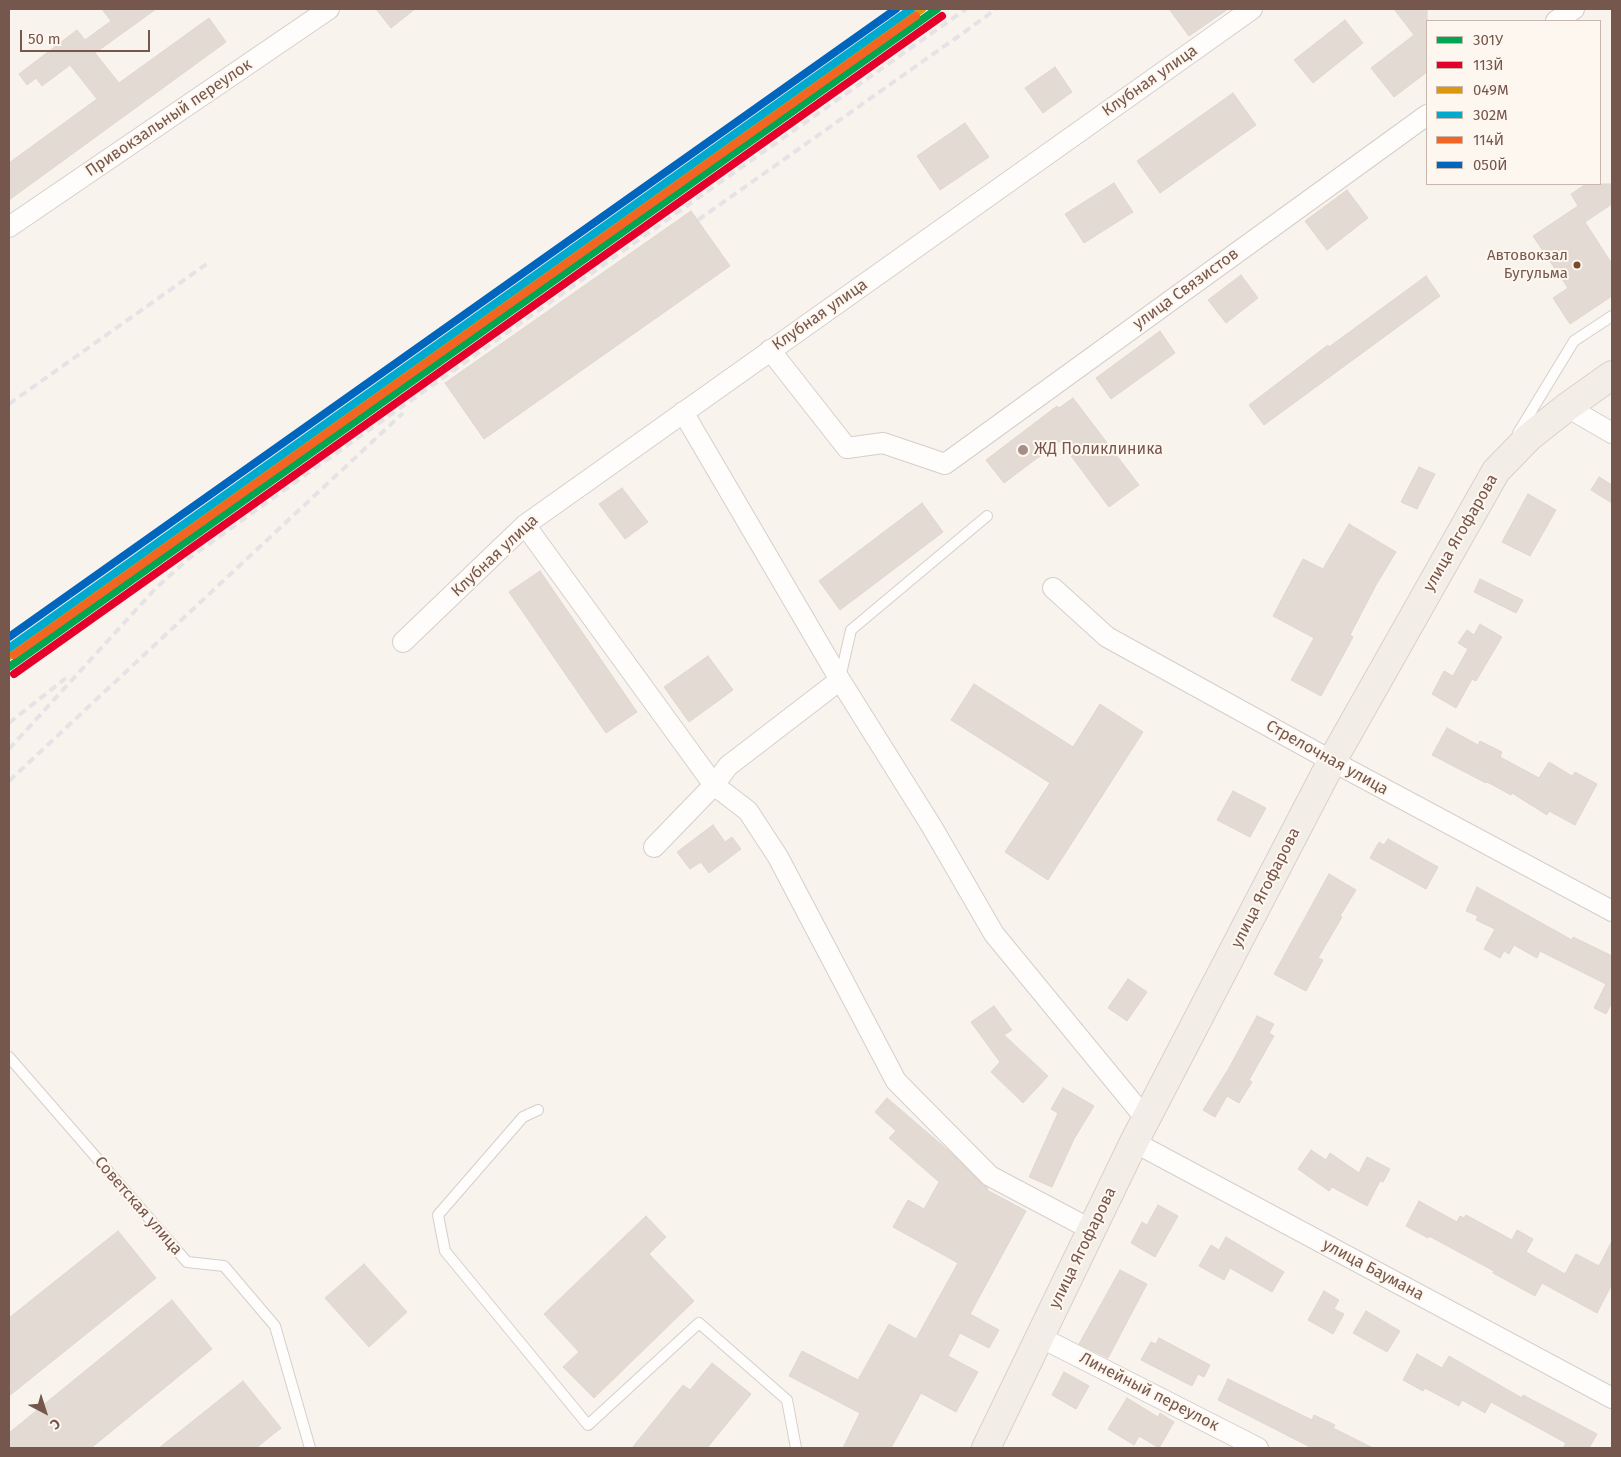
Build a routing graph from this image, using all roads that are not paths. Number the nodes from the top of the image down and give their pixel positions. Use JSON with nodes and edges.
{"nodes":[{"id":1,"x":329,"y":9,"type":"edge"},
{"id":2,"x":1252,"y":9,"type":"edge"},
{"id":3,"x":1574,"y":9,"type":"edge"},
{"id":4,"x":1558,"y":20,"type":"edge"},
{"id":5,"x":1426,"y":116,"type":"edge"},
{"id":6,"x":9,"y":227,"type":"edge"},
{"id":7,"x":1612,"y":316,"type":"edge"},
{"id":8,"x":770,"y":350,"type":"junction"},
{"id":9,"x":1612,"y":375,"type":"edge"},
{"id":10,"x":1567,"y":407,"type":"junction"},
{"id":11,"x":683,"y":412,"type":"junction"},
{"id":12,"x":1612,"y":433,"type":"edge"},
{"id":13,"x":1496,"y":471,"type":"junction"},
{"id":14,"x":987,"y":516,"type":"dead end"},
{"id":15,"x":525,"y":524,"type":"junction"},
{"id":16,"x":1053,"y":588,"type":"dead end"},
{"id":17,"x":403,"y":642,"type":"dead end"},
{"id":18,"x":840,"y":680,"type":"junction"},
{"id":19,"x":1332,"y":761,"type":"junction"},
{"id":20,"x":714,"y":785,"type":"junction"},
{"id":21,"x":654,"y":847,"type":"dead end"},
{"id":22,"x":1612,"y":912,"type":"edge"},
{"id":23,"x":9,"y":1057,"type":"edge"},
{"id":24,"x":538,"y":1110,"type":"dead end"},
{"id":25,"x":1140,"y":1130,"type":"junction"},
{"id":26,"x":1092,"y":1230,"type":"junction"},
{"id":27,"x":1040,"y":1337,"type":"junction"},
{"id":28,"x":1612,"y":1398,"type":"edge"},
{"id":29,"x":310,"y":1448,"type":"edge"},
{"id":30,"x":796,"y":1448,"type":"edge"},
{"id":31,"x":986,"y":1448,"type":"edge"},
{"id":32,"x":1258,"y":1448,"type":"edge"}],
"edges":[{"from":1,"to":6,"type":"street","name":"Привокзальный переулок"},
{"from":2,"to":8,"type":"street","name":"Клубная улица"},
{"from":3,"to":4,"type":"street"},
{"from":5,"to":8,"type":"street","name":"улица Связистов"},
{"from":7,"to":13,"type":"lane"},
{"from":8,"to":11,"type":"street","name":"Клубная улица"},
{"from":9,"to":10,"type":"main road","name":"улица Ягофарова"},
{"from":10,"to":12,"type":"street"},
{"from":10,"to":13,"type":"main road","name":"улица Ягофарова"},
{"from":11,"to":15,"type":"street","name":"Клубная улица"},
{"from":11,"to":18,"type":"street"},
{"from":13,"to":19,"type":"main road","name":"улица Ягофарова"},
{"from":14,"to":18,"type":"lane"},
{"from":15,"to":17,"type":"street","name":"Клубная улица"},
{"from":15,"to":20,"type":"street"},
{"from":16,"to":19,"type":"street","name":"Стрелочная улица"},
{"from":18,"to":20,"type":"street"},
{"from":18,"to":25,"type":"street"},
{"from":19,"to":22,"type":"street","name":"Стрелочная улица"},
{"from":19,"to":25,"type":"main road","name":"улица Ягофарова"},
{"from":20,"to":21,"type":"street"},
{"from":20,"to":26,"type":"street"},
{"from":23,"to":29,"type":"lane","name":"Советская улица"},
{"from":24,"to":30,"type":"lane"},
{"from":25,"to":26,"type":"main road","name":"улица Ягофарова"},
{"from":25,"to":28,"type":"street","name":"улица Баумана"},
{"from":26,"to":27,"type":"main road","name":"улица Ягофарова"},
{"from":27,"to":31,"type":"main road","name":"улица Ягофарова"},
{"from":27,"to":32,"type":"street","name":"Линейный переулок"}]}
